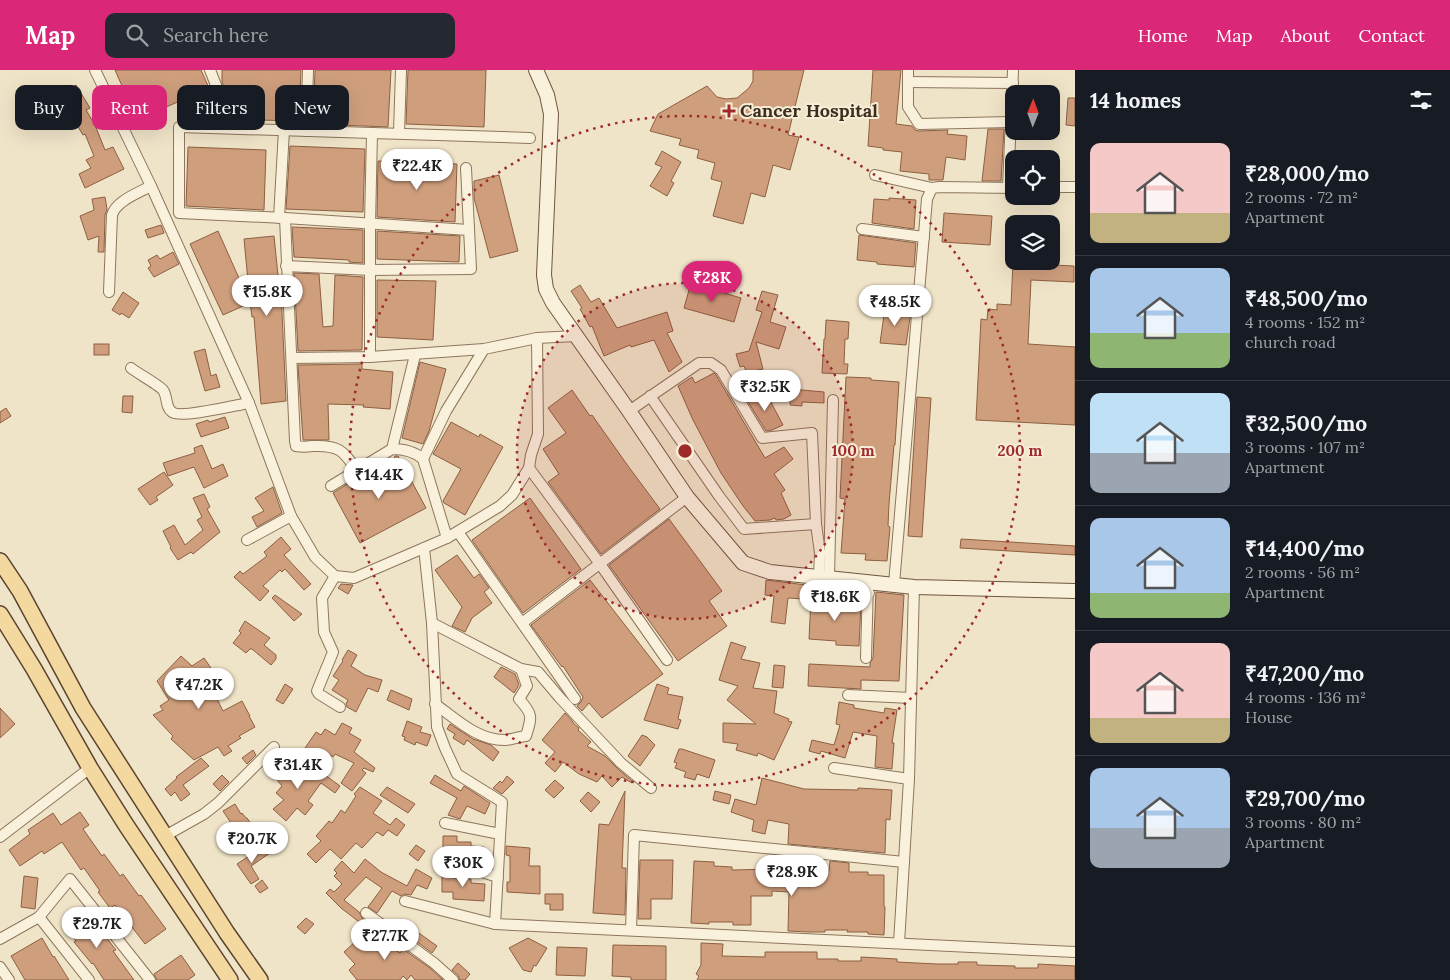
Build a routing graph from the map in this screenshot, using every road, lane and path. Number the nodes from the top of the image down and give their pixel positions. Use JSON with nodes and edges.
{"nodes":[{"id":1,"x":95,"y":70,"type":"edge"},
{"id":2,"x":210,"y":70,"type":"edge"},
{"id":3,"x":308,"y":70,"type":"edge"},
{"id":4,"x":401,"y":70,"type":"edge"},
{"id":5,"x":536,"y":70,"type":"edge"},
{"id":6,"x":908,"y":70,"type":"edge"},
{"id":7,"x":1013,"y":70,"type":"edge"},
{"id":8,"x":908,"y":82,"type":"junction"},
{"id":9,"x":1013,"y":83,"type":"joint"},
{"id":10,"x":216,"y":85,"type":"edge"},
{"id":11,"x":1005,"y":122,"type":"edge"},
{"id":12,"x":179,"y":130,"type":"edge"},
{"id":13,"x":284,"y":130,"type":"joint"},
{"id":14,"x":306,"y":131,"type":"junction"},
{"id":15,"x":372,"y":132,"type":"junction"},
{"id":16,"x":399,"y":133,"type":"junction"},
{"id":17,"x":530,"y":138,"type":"dead end"},
{"id":18,"x":466,"y":168,"type":"dead end"},
{"id":19,"x":875,"y":175,"type":"dead end"},
{"id":20,"x":151,"y":186,"type":"junction"},
{"id":21,"x":1075,"y":187,"type":"edge"},
{"id":22,"x":932,"y":188,"type":"junction"},
{"id":23,"x":1005,"y":188,"type":"edge"},
{"id":24,"x":1060,"y":188,"type":"edge"},
{"id":25,"x":282,"y":218,"type":"junction"},
{"id":26,"x":370,"y":224,"type":"junction"},
{"id":27,"x":862,"y":229,"type":"dead end"},
{"id":28,"x":470,"y":230,"type":"junction"},
{"id":29,"x":924,"y":236,"type":"junction"},
{"id":30,"x":286,"y":266,"type":"junction"},
{"id":31,"x":371,"y":270,"type":"junction"},
{"id":32,"x":109,"y":292,"type":"dead end"},
{"id":33,"x":576,"y":336,"type":"junction"},
{"id":34,"x":537,"y":338,"type":"junction"},
{"id":35,"x":484,"y":349,"type":"junction"},
{"id":36,"x":415,"y":355,"type":"junction"},
{"id":37,"x":370,"y":357,"type":"junction"},
{"id":38,"x":292,"y":358,"type":"junction"},
{"id":39,"x":131,"y":368,"type":"dead end"},
{"id":40,"x":650,"y":396,"type":"junction"},
{"id":41,"x":833,"y":400,"type":"dead end"},
{"id":42,"x":249,"y":403,"type":"junction"},
{"id":43,"x":629,"y":411,"type":"junction"},
{"id":44,"x":392,"y":449,"type":"junction"},
{"id":45,"x":424,"y":459,"type":"junction"},
{"id":46,"x":529,"y":468,"type":"junction"},
{"id":47,"x":357,"y":471,"type":"junction"},
{"id":48,"x":331,"y":486,"type":"dead end"},
{"id":49,"x":687,"y":496,"type":"junction"},
{"id":50,"x":291,"y":516,"type":"junction"},
{"id":51,"x":816,"y":524,"type":"junction"},
{"id":52,"x":458,"y":532,"type":"junction"},
{"id":53,"x":447,"y":538,"type":"junction"},
{"id":54,"x":247,"y":540,"type":"dead end"},
{"id":55,"x":424,"y":548,"type":"junction"},
{"id":56,"x":0,"y":561,"type":"edge"},
{"id":57,"x":600,"y":564,"type":"junction"},
{"id":58,"x":335,"y":576,"type":"junction"},
{"id":59,"x":821,"y":580,"type":"junction"},
{"id":60,"x":894,"y":584,"type":"junction"},
{"id":61,"x":868,"y":587,"type":"junction"},
{"id":62,"x":914,"y":587,"type":"junction"},
{"id":63,"x":1075,"y":591,"type":"edge"},
{"id":64,"x":0,"y":614,"type":"edge"},
{"id":65,"x":432,"y":623,"type":"junction"},
{"id":66,"x":522,"y":623,"type":"junction"},
{"id":67,"x":866,"y":658,"type":"dead end"},
{"id":68,"x":667,"y":660,"type":"dead end"},
{"id":69,"x":520,"y":669,"type":"junction"},
{"id":70,"x":848,"y":695,"type":"dead end"},
{"id":71,"x":911,"y":698,"type":"junction"},
{"id":72,"x":575,"y":699,"type":"dead end"},
{"id":73,"x":435,"y":704,"type":"junction"},
{"id":74,"x":340,"y":707,"type":"dead end"},
{"id":75,"x":274,"y":747,"type":"dead end"},
{"id":76,"x":90,"y":768,"type":"junction"},
{"id":77,"x":834,"y":768,"type":"dead end"},
{"id":78,"x":909,"y":779,"type":"junction"},
{"id":79,"x":651,"y":788,"type":"dead end"},
{"id":80,"x":445,"y":823,"type":"dead end"},
{"id":81,"x":500,"y":834,"type":"junction"},
{"id":82,"x":165,"y":836,"type":"junction"},
{"id":83,"x":0,"y":837,"type":"edge"},
{"id":84,"x":442,"y":860,"type":"dead end"},
{"id":85,"x":904,"y":862,"type":"junction"},
{"id":86,"x":498,"y":877,"type":"junction"},
{"id":87,"x":405,"y":901,"type":"dead end"},
{"id":88,"x":366,"y":912,"type":"dead end"},
{"id":89,"x":39,"y":917,"type":"junction"},
{"id":90,"x":495,"y":924,"type":"junction"},
{"id":91,"x":631,"y":930,"type":"junction"},
{"id":92,"x":0,"y":939,"type":"edge"},
{"id":93,"x":900,"y":943,"type":"junction"},
{"id":94,"x":1075,"y":952,"type":"edge"},
{"id":95,"x":0,"y":966,"type":"edge"},
{"id":96,"x":9,"y":980,"type":"edge"},
{"id":97,"x":89,"y":980,"type":"edge"},
{"id":98,"x":150,"y":980,"type":"edge"},
{"id":99,"x":230,"y":980,"type":"edge"},
{"id":100,"x":260,"y":980,"type":"edge"},
{"id":101,"x":453,"y":980,"type":"edge"}],
"edges":[{"from":1,"to":20,"type":"street"},
{"from":2,"to":10,"type":"street"},
{"from":3,"to":14,"type":"street"},
{"from":4,"to":16,"type":"street"},
{"from":5,"to":33,"type":"street"},
{"from":6,"to":8,"type":"street"},
{"from":7,"to":9,"type":"street"},
{"from":8,"to":9,"type":"street"},
{"from":8,"to":11,"type":"street"},
{"from":12,"to":25,"type":"street"},
{"from":13,"to":14,"type":"street"},
{"from":13,"to":25,"type":"street"},
{"from":14,"to":15,"type":"street"},
{"from":15,"to":16,"type":"street"},
{"from":15,"to":26,"type":"street"},
{"from":16,"to":17,"type":"street"},
{"from":18,"to":28,"type":"street"},
{"from":19,"to":22,"type":"street"},
{"from":20,"to":32,"type":"street"},
{"from":20,"to":42,"type":"street"},
{"from":21,"to":24,"type":"street"},
{"from":22,"to":23,"type":"street"},
{"from":22,"to":29,"type":"street"},
{"from":25,"to":26,"type":"street"},
{"from":25,"to":30,"type":"street"},
{"from":26,"to":28,"type":"street"},
{"from":26,"to":31,"type":"street"},
{"from":27,"to":29,"type":"street"},
{"from":28,"to":31,"type":"street"},
{"from":29,"to":60,"type":"street"},
{"from":30,"to":31,"type":"street"},
{"from":30,"to":38,"type":"street"},
{"from":31,"to":37,"type":"street"},
{"from":33,"to":34,"type":"street"},
{"from":33,"to":43,"type":"street"},
{"from":34,"to":35,"type":"street"},
{"from":34,"to":46,"type":"street"},
{"from":35,"to":36,"type":"street"},
{"from":35,"to":45,"type":"street"},
{"from":36,"to":37,"type":"street"},
{"from":36,"to":44,"type":"street"},
{"from":37,"to":38,"type":"street"},
{"from":38,"to":47,"type":"street"},
{"from":39,"to":42,"type":"street"},
{"from":40,"to":43,"type":"street"},
{"from":40,"to":51,"type":"street"},
{"from":40,"to":51,"type":"street"},
{"from":41,"to":59,"type":"street"},
{"from":42,"to":50,"type":"street"},
{"from":43,"to":49,"type":"street"},
{"from":44,"to":45,"type":"street"},
{"from":44,"to":47,"type":"street"},
{"from":45,"to":53,"type":"street"},
{"from":46,"to":52,"type":"street"},
{"from":46,"to":57,"type":"street"},
{"from":47,"to":48,"type":"street"},
{"from":49,"to":57,"type":"street"},
{"from":49,"to":59,"type":"street"},
{"from":50,"to":54,"type":"street"},
{"from":50,"to":58,"type":"street"},
{"from":51,"to":59,"type":"street"},
{"from":52,"to":53,"type":"street"},
{"from":52,"to":66,"type":"street"},
{"from":53,"to":55,"type":"street"},
{"from":55,"to":58,"type":"street"},
{"from":55,"to":65,"type":"street"},
{"from":56,"to":82,"type":"main road"},
{"from":57,"to":66,"type":"street"},
{"from":57,"to":68,"type":"street"},
{"from":58,"to":74,"type":"street"},
{"from":59,"to":61,"type":"street"},
{"from":60,"to":61,"type":"street"},
{"from":60,"to":62,"type":"street"},
{"from":61,"to":67,"type":"street"},
{"from":62,"to":63,"type":"street"},
{"from":62,"to":71,"type":"street"},
{"from":64,"to":76,"type":"main road"},
{"from":65,"to":69,"type":"street"},
{"from":65,"to":73,"type":"street"},
{"from":66,"to":72,"type":"street"},
{"from":69,"to":73,"type":"street"},
{"from":69,"to":79,"type":"street"},
{"from":70,"to":71,"type":"street"},
{"from":71,"to":78,"type":"street"},
{"from":73,"to":81,"type":"street"},
{"from":75,"to":82,"type":"street"},
{"from":76,"to":83,"type":"street"},
{"from":76,"to":99,"type":"main road"},
{"from":77,"to":78,"type":"street"},
{"from":78,"to":85,"type":"street"},
{"from":80,"to":81,"type":"street"},
{"from":81,"to":86,"type":"street"},
{"from":82,"to":100,"type":"main road"},
{"from":84,"to":86,"type":"street"},
{"from":85,"to":91,"type":"street"},
{"from":85,"to":93,"type":"street"},
{"from":86,"to":90,"type":"street"},
{"from":87,"to":90,"type":"street"},
{"from":88,"to":101,"type":"street"},
{"from":89,"to":92,"type":"street"},
{"from":89,"to":97,"type":"street"},
{"from":89,"to":98,"type":"street"},
{"from":90,"to":91,"type":"street"},
{"from":91,"to":93,"type":"street"},
{"from":93,"to":94,"type":"street"},
{"from":95,"to":96,"type":"street"}]}
